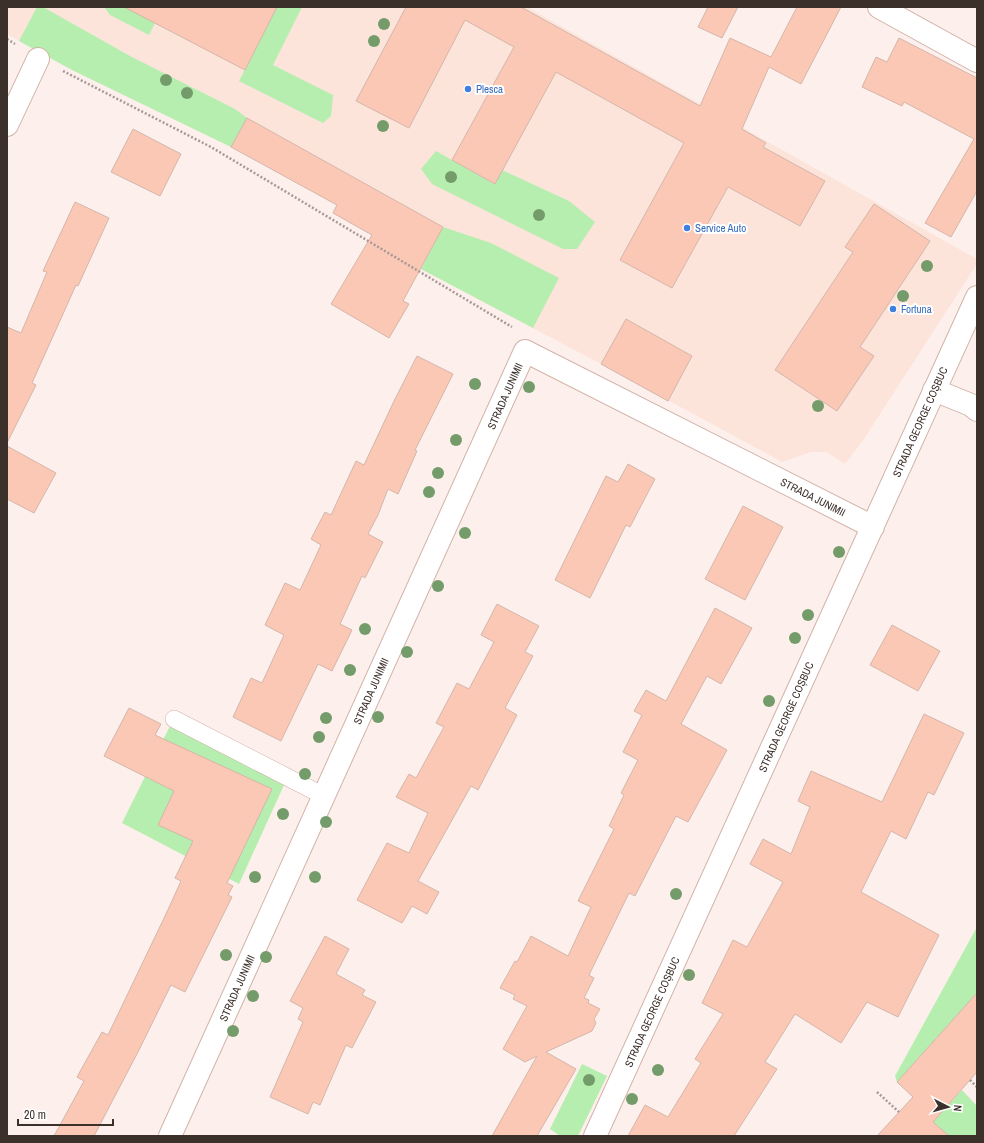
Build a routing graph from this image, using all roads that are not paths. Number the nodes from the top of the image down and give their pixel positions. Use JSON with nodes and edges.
{"nodes":[{"id":1,"x":879,"y":7,"type":"edge"},
{"id":2,"x":38,"y":59,"type":"road end"},
{"id":3,"x":977,"y":61,"type":"edge"},
{"id":4,"x":7,"y":125,"type":"edge"},
{"id":5,"x":977,"y":297,"type":"edge"},
{"id":6,"x":934,"y":390,"type":"junction"},
{"id":7,"x":977,"y":410,"type":"edge"},
{"id":8,"x":873,"y":527,"type":"junction"},
{"id":9,"x":174,"y":719,"type":"dead end"},
{"id":10,"x":324,"y":796,"type":"junction"},
{"id":11,"x":170,"y":1136,"type":"edge"},
{"id":12,"x":596,"y":1136,"type":"edge"}],
"edges":[{"from":1,"to":3,"type":"street"},
{"from":2,"to":4,"type":"street"},
{"from":5,"to":6,"type":"street","name":"STRADA GEORGE COȘBUC"},
{"from":6,"to":7,"type":"street"},
{"from":6,"to":8,"type":"street","name":"STRADA GEORGE COȘBUC"},
{"from":8,"to":10,"type":"street","name":"STRADA JUNIMII"},
{"from":8,"to":12,"type":"street","name":"STRADA GEORGE COȘBUC"},
{"from":9,"to":10,"type":"lane"},
{"from":10,"to":11,"type":"street","name":"STRADA JUNIMII"}]}
